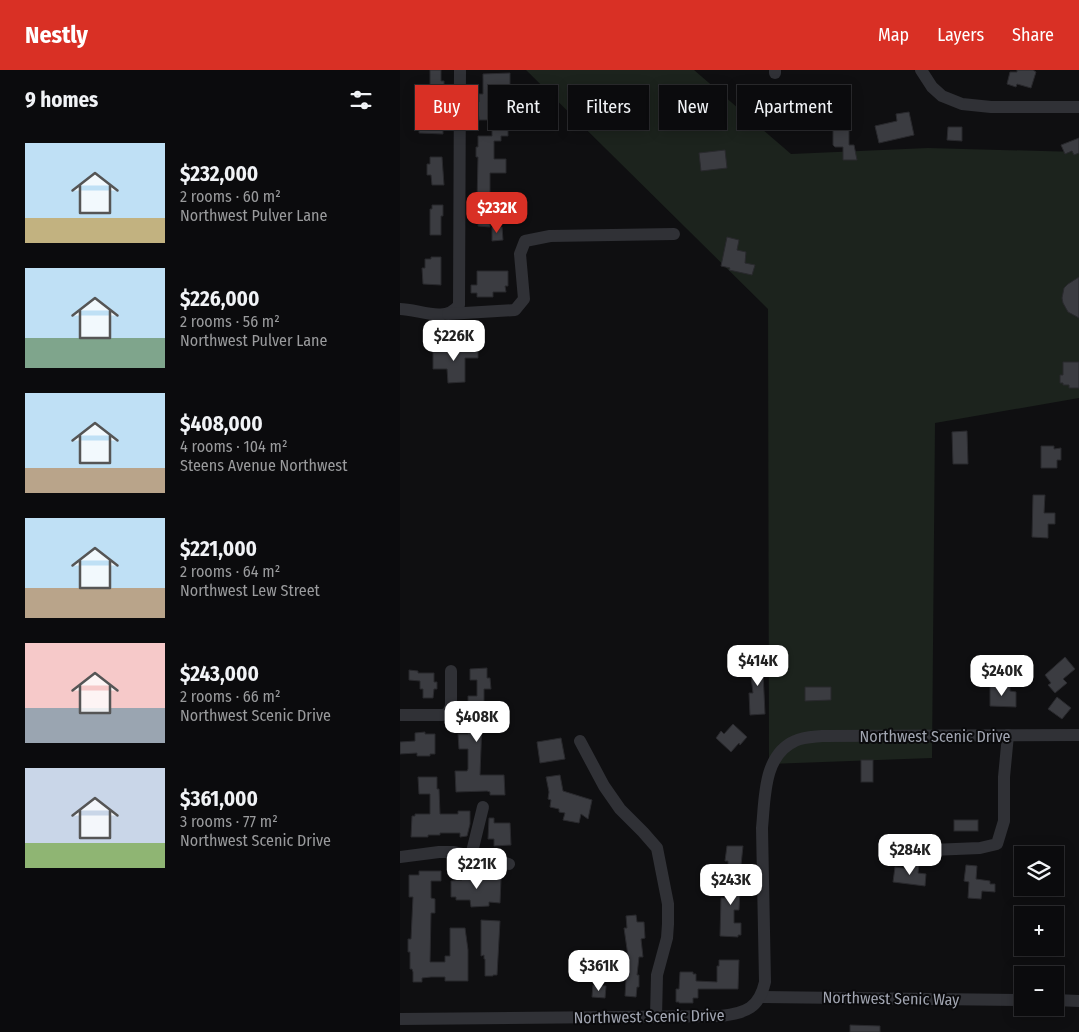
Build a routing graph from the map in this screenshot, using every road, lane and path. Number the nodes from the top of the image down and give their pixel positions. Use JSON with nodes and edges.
{"nodes":[{"id":1,"x":460,"y":70,"type":"edge"},
{"id":2,"x":922,"y":70,"type":"edge"},
{"id":3,"x":1079,"y":107,"type":"edge"},
{"id":4,"x":674,"y":234,"type":"dead end"},
{"id":5,"x":400,"y":309,"type":"edge"},
{"id":6,"x":448,"y":314,"type":"junction"},
{"id":7,"x":452,"y":671,"type":"dead end"},
{"id":8,"x":400,"y":715,"type":"edge"},
{"id":9,"x":1008,"y":735,"type":"junction"},
{"id":10,"x":1079,"y":735,"type":"edge"},
{"id":11,"x":580,"y":741,"type":"dead end"},
{"id":12,"x":483,"y":807,"type":"dead end"},
{"id":13,"x":931,"y":850,"type":"dead end"},
{"id":14,"x":471,"y":856,"type":"junction"},
{"id":15,"x":400,"y":857,"type":"edge"},
{"id":16,"x":509,"y":864,"type":"dead end"},
{"id":17,"x":760,"y":997,"type":"junction"},
{"id":18,"x":1014,"y":1000,"type":"edge"},
{"id":19,"x":1064,"y":1000,"type":"edge"},
{"id":20,"x":1079,"y":1001,"type":"edge"},
{"id":21,"x":656,"y":1017,"type":"junction"},
{"id":22,"x":400,"y":1019,"type":"edge"}],
"edges":[{"from":1,"to":6,"type":"street"},
{"from":2,"to":3,"type":"street"},
{"from":4,"to":6,"type":"street"},
{"from":5,"to":6,"type":"street"},
{"from":7,"to":8,"type":"street"},
{"from":9,"to":10,"type":"street","name":"Northwest Scenic Drive"},
{"from":9,"to":13,"type":"street"},
{"from":9,"to":17,"type":"street","name":"Northwest Scenic Drive"},
{"from":11,"to":21,"type":"street"},
{"from":12,"to":14,"type":"street"},
{"from":14,"to":15,"type":"street"},
{"from":14,"to":16,"type":"street"},
{"from":17,"to":18,"type":"street","name":"Northwest Senic Way"},
{"from":17,"to":21,"type":"street","name":"Northwest Scenic Drive"},
{"from":19,"to":20,"type":"street"},
{"from":21,"to":22,"type":"street","name":"Northwest Scenic Drive"}]}
